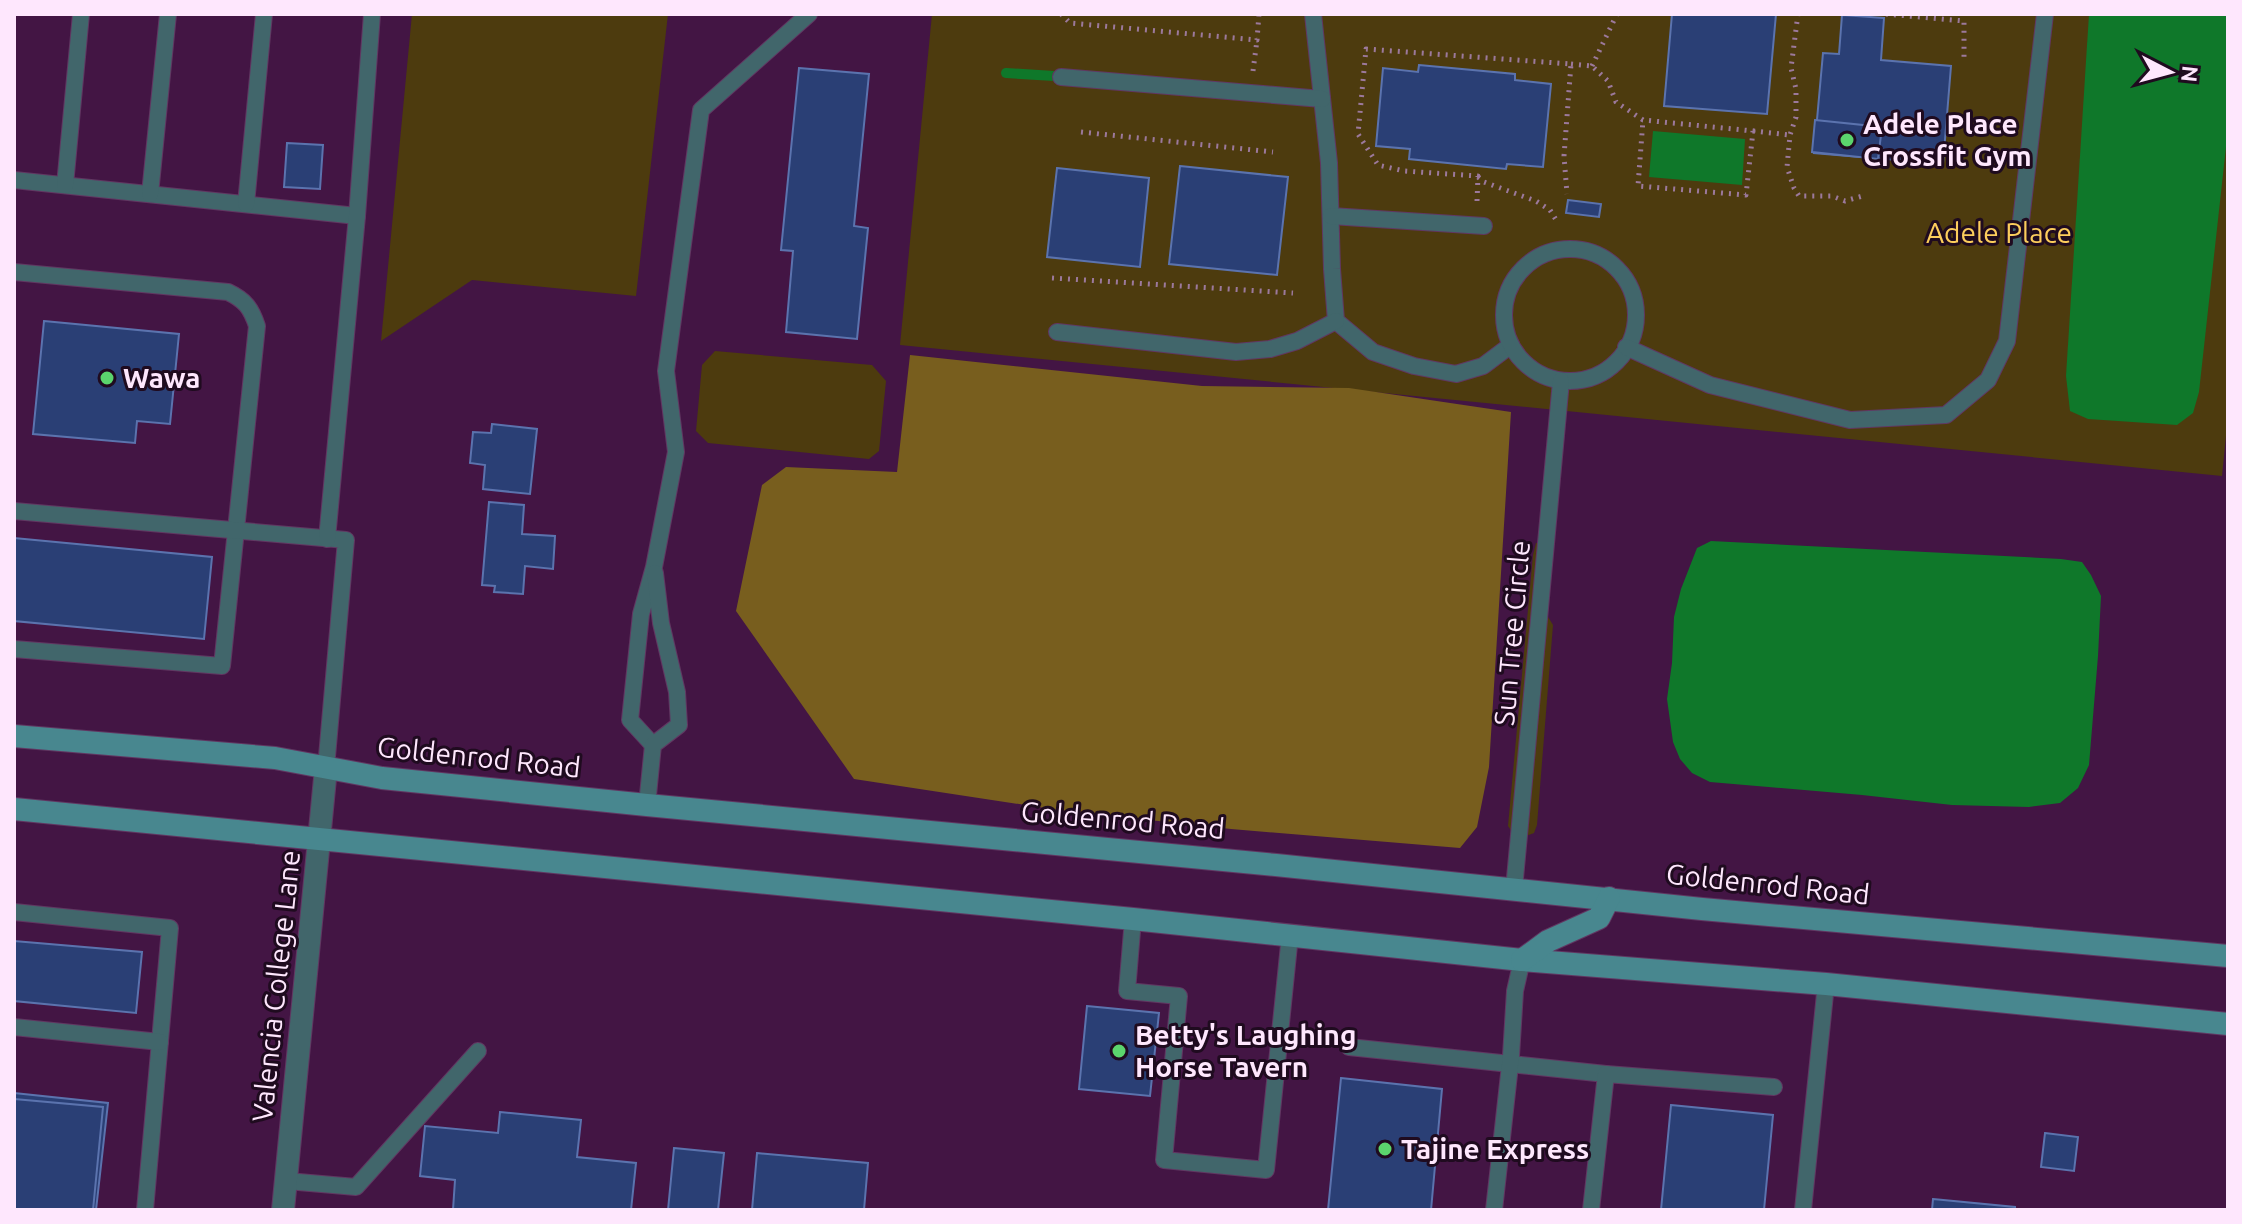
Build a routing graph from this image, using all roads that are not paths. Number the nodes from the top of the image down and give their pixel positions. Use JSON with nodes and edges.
{"nodes":[{"id":1,"x":81,"y":14,"type":"edge"},
{"id":2,"x":168,"y":14,"type":"edge"},
{"id":3,"x":264,"y":14,"type":"edge"},
{"id":4,"x":372,"y":14,"type":"edge"},
{"id":5,"x":809,"y":14,"type":"edge"},
{"id":6,"x":1313,"y":14,"type":"edge"},
{"id":7,"x":2045,"y":14,"type":"edge"},
{"id":8,"x":1061,"y":77,"type":"dead end"},
{"id":9,"x":1322,"y":99,"type":"junction"},
{"id":10,"x":14,"y":180,"type":"edge"},
{"id":11,"x":65,"y":185,"type":"junction"},
{"id":12,"x":150,"y":194,"type":"junction"},
{"id":13,"x":246,"y":204,"type":"junction"},
{"id":14,"x":357,"y":216,"type":"junction"},
{"id":15,"x":1331,"y":216,"type":"junction"},
{"id":16,"x":1484,"y":226,"type":"dead end"},
{"id":17,"x":14,"y":272,"type":"edge"},
{"id":18,"x":1336,"y":321,"type":"junction"},
{"id":19,"x":1057,"y":332,"type":"dead end"},
{"id":20,"x":1511,"y":345,"type":"junction"},
{"id":21,"x":1626,"y":347,"type":"junction"},
{"id":22,"x":1561,"y":381,"type":"junction"},
{"id":23,"x":14,"y":511,"type":"edge"},
{"id":24,"x":236,"y":531,"type":"junction"},
{"id":25,"x":327,"y":539,"type":"junction"},
{"id":26,"x":654,"y":567,"type":"junction"},
{"id":27,"x":14,"y":649,"type":"edge"},
{"id":28,"x":14,"y":736,"type":"edge"},
{"id":29,"x":653,"y":745,"type":"junction"},
{"id":30,"x":326,"y":768,"type":"junction"},
{"id":31,"x":647,"y":805,"type":"junction"},
{"id":32,"x":14,"y":809,"type":"edge"},
{"id":33,"x":320,"y":838,"type":"junction"},
{"id":34,"x":1514,"y":889,"type":"junction"},
{"id":35,"x":1609,"y":898,"type":"junction"},
{"id":36,"x":14,"y":912,"type":"edge"},
{"id":37,"x":1133,"y":919,"type":"junction"},
{"id":38,"x":1290,"y":935,"type":"junction"},
{"id":39,"x":2228,"y":956,"type":"edge"},
{"id":40,"x":1522,"y":960,"type":"junction"},
{"id":41,"x":1826,"y":984,"type":"junction"},
{"id":42,"x":2228,"y":1024,"type":"edge"},
{"id":43,"x":14,"y":1027,"type":"edge"},
{"id":44,"x":160,"y":1042,"type":"junction"},
{"id":45,"x":1349,"y":1047,"type":"dead end"},
{"id":46,"x":478,"y":1051,"type":"dead end"},
{"id":47,"x":1510,"y":1065,"type":"junction"},
{"id":48,"x":1606,"y":1074,"type":"junction"},
{"id":49,"x":1774,"y":1087,"type":"dead end"},
{"id":50,"x":287,"y":1181,"type":"junction"},
{"id":51,"x":145,"y":1210,"type":"edge"},
{"id":52,"x":283,"y":1210,"type":"edge"},
{"id":53,"x":1494,"y":1210,"type":"edge"},
{"id":54,"x":1591,"y":1210,"type":"edge"},
{"id":55,"x":1803,"y":1210,"type":"edge"}],
"edges":[{"from":1,"to":11,"type":"lane"},
{"from":2,"to":12,"type":"lane"},
{"from":3,"to":13,"type":"lane"},
{"from":4,"to":14,"type":"lane"},
{"from":5,"to":26,"type":"lane"},
{"from":6,"to":9,"type":"lane"},
{"from":7,"to":21,"type":"lane"},
{"from":8,"to":9,"type":"lane"},
{"from":9,"to":15,"type":"lane"},
{"from":10,"to":11,"type":"lane"},
{"from":11,"to":12,"type":"lane"},
{"from":12,"to":13,"type":"lane"},
{"from":13,"to":14,"type":"lane"},
{"from":14,"to":25,"type":"lane"},
{"from":15,"to":16,"type":"lane"},
{"from":15,"to":18,"type":"lane"},
{"from":17,"to":24,"type":"lane"},
{"from":18,"to":19,"type":"lane"},
{"from":18,"to":20,"type":"lane"},
{"from":20,"to":21,"type":"lane"},
{"from":20,"to":22,"type":"lane"},
{"from":21,"to":22,"type":"lane"},
{"from":22,"to":34,"type":"lane","name":"Sun Tree Circle"},
{"from":23,"to":24,"type":"lane"},
{"from":24,"to":25,"type":"lane"},
{"from":24,"to":27,"type":"lane"},
{"from":25,"to":30,"type":"lane"},
{"from":26,"to":29,"type":"lane"},
{"from":26,"to":29,"type":"lane"},
{"from":28,"to":30,"type":"main road","name":"Goldenrod Road"},
{"from":29,"to":31,"type":"lane"},
{"from":30,"to":31,"type":"main road","name":"Goldenrod Road"},
{"from":30,"to":33,"type":"street","name":"Valencia College Lane"},
{"from":31,"to":34,"type":"main road","name":"Goldenrod Road"},
{"from":32,"to":33,"type":"main road"},
{"from":33,"to":37,"type":"main road"},
{"from":33,"to":50,"type":"street","name":"Valencia College Lane"},
{"from":34,"to":35,"type":"main road","name":"Goldenrod Road"},
{"from":35,"to":39,"type":"main road","name":"Goldenrod Road"},
{"from":35,"to":40,"type":"main road"},
{"from":36,"to":44,"type":"lane"},
{"from":37,"to":38,"type":"main road"},
{"from":37,"to":38,"type":"lane"},
{"from":38,"to":40,"type":"main road"},
{"from":40,"to":41,"type":"main road"},
{"from":40,"to":47,"type":"lane"},
{"from":41,"to":42,"type":"main road"},
{"from":41,"to":55,"type":"lane"},
{"from":43,"to":44,"type":"lane"},
{"from":44,"to":51,"type":"lane"},
{"from":45,"to":47,"type":"lane"},
{"from":46,"to":50,"type":"lane"},
{"from":47,"to":48,"type":"lane"},
{"from":47,"to":53,"type":"lane"},
{"from":48,"to":49,"type":"lane"},
{"from":48,"to":54,"type":"lane"},
{"from":50,"to":52,"type":"street","name":"Valencia College Lane"}]}
